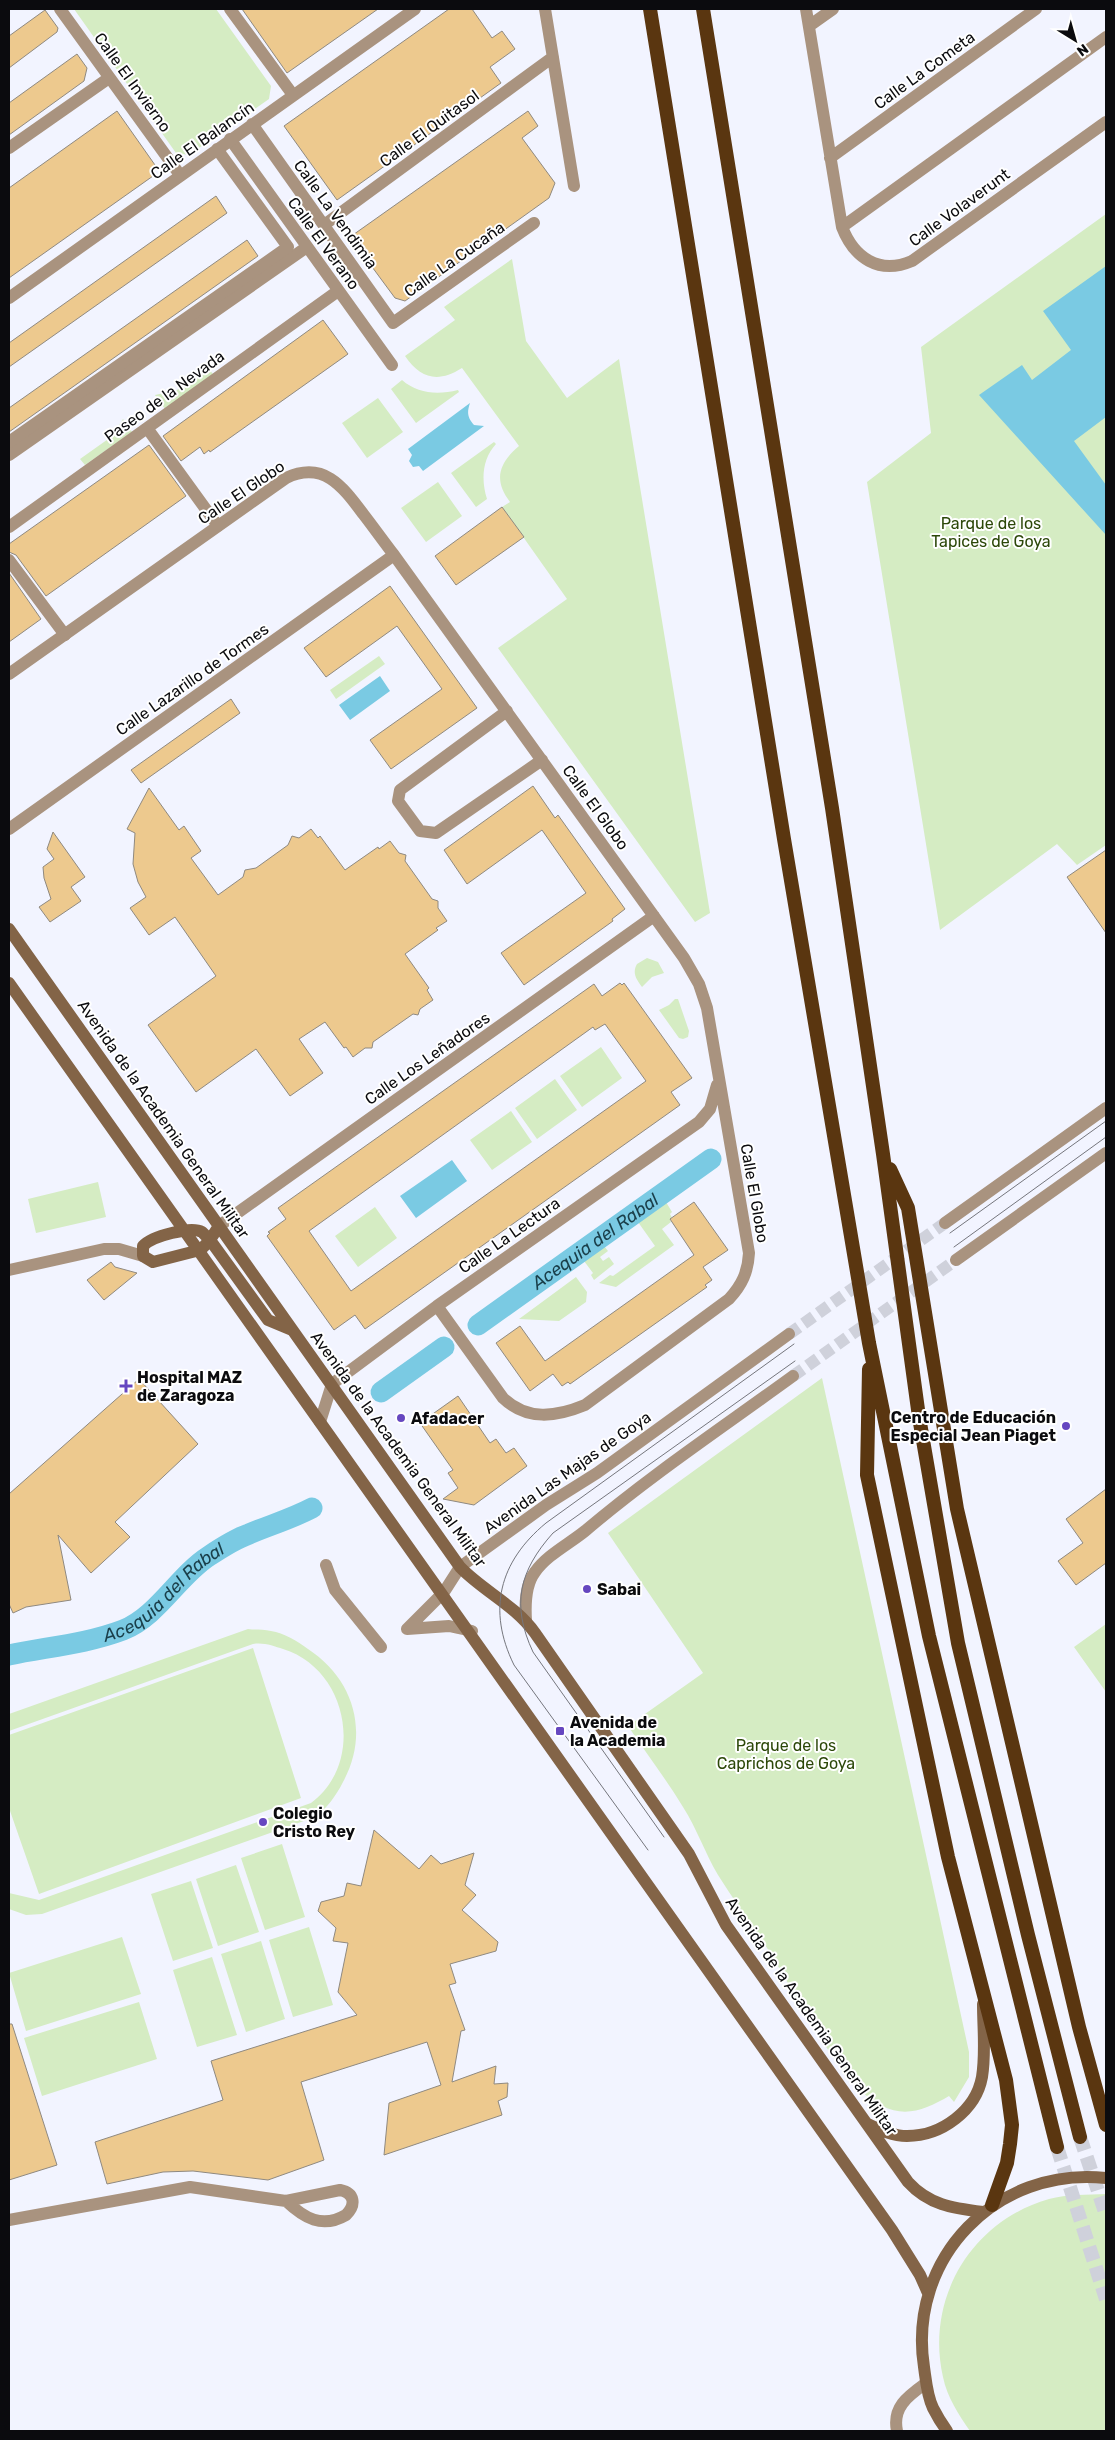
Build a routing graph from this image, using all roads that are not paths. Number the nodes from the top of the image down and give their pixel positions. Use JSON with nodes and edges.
{"nodes":[{"id":1,"x":60,"y":9,"type":"edge"},
{"id":2,"x":230,"y":9,"type":"edge"},
{"id":3,"x":415,"y":9,"type":"edge"},
{"id":4,"x":545,"y":9,"type":"edge"},
{"id":5,"x":650,"y":9,"type":"edge"},
{"id":6,"x":703,"y":9,"type":"edge"},
{"id":7,"x":806,"y":9,"type":"edge"},
{"id":8,"x":833,"y":9,"type":"edge"},
{"id":9,"x":1036,"y":9,"type":"edge"},
{"id":10,"x":809,"y":26,"type":"junction"},
{"id":11,"x":1106,"y":37,"type":"edge"},
{"id":12,"x":553,"y":57,"type":"junction"},
{"id":13,"x":109,"y":78,"type":"junction"},
{"id":14,"x":293,"y":95,"type":"junction"},
{"id":15,"x":1106,"y":122,"type":"edge"},
{"id":16,"x":252,"y":124,"type":"junction"},
{"id":17,"x":230,"y":140,"type":"junction"},
{"id":18,"x":9,"y":148,"type":"edge"},
{"id":19,"x":217,"y":149,"type":"junction"},
{"id":20,"x":830,"y":158,"type":"junction"},
{"id":21,"x":180,"y":175,"type":"junction"},
{"id":22,"x":574,"y":186,"type":"dead end"},
{"id":23,"x":534,"y":223,"type":"dead end"},
{"id":24,"x":324,"y":225,"type":"junction"},
{"id":25,"x":842,"y":227,"type":"junction"},
{"id":26,"x":307,"y":247,"type":"junction"},
{"id":27,"x":338,"y":291,"type":"junction"},
{"id":28,"x":9,"y":298,"type":"edge"},
{"id":29,"x":393,"y":323,"type":"joint"},
{"id":30,"x":392,"y":365,"type":"dead end"},
{"id":31,"x":148,"y":428,"type":"junction"},
{"id":32,"x":9,"y":442,"type":"edge"},
{"id":33,"x":9,"y":455,"type":"edge"},
{"id":34,"x":218,"y":526,"type":"junction"},
{"id":35,"x":9,"y":527,"type":"edge"},
{"id":36,"x":394,"y":555,"type":"junction"},
{"id":37,"x":9,"y":560,"type":"edge"},
{"id":38,"x":65,"y":635,"type":"junction"},
{"id":39,"x":9,"y":674,"type":"edge"},
{"id":40,"x":507,"y":711,"type":"junction"},
{"id":41,"x":542,"y":760,"type":"junction"},
{"id":42,"x":9,"y":828,"type":"edge"},
{"id":43,"x":654,"y":916,"type":"junction"},
{"id":44,"x":9,"y":929,"type":"edge"},
{"id":45,"x":9,"y":983,"type":"edge"},
{"id":46,"x":718,"y":1077,"type":"junction"},
{"id":47,"x":1106,"y":1108,"type":"edge"},
{"id":48,"x":1106,"y":1153,"type":"edge"},
{"id":49,"x":883,"y":1154,"type":"junction"},
{"id":50,"x":945,"y":1223,"type":"tunnel mouth"},
{"id":51,"x":219,"y":1226,"type":"junction"},
{"id":52,"x":186,"y":1230,"type":"junction"},
{"id":53,"x":210,"y":1240,"type":"junction"},
{"id":54,"x":200,"y":1250,"type":"junction"},
{"id":55,"x":143,"y":1256,"type":"junction"},
{"id":56,"x":956,"y":1260,"type":"tunnel mouth"},
{"id":57,"x":9,"y":1270,"type":"edge"},
{"id":58,"x":438,"y":1306,"type":"junction"},
{"id":59,"x":293,"y":1330,"type":"junction"},
{"id":60,"x":790,"y":1334,"type":"tunnel mouth"},
{"id":61,"x":869,"y":1343,"type":"junction"},
{"id":62,"x":793,"y":1376,"type":"tunnel mouth"},
{"id":63,"x":332,"y":1384,"type":"junction"},
{"id":64,"x":320,"y":1422,"type":"junction"},
{"id":65,"x":326,"y":1565,"type":"dead end"},
{"id":66,"x":460,"y":1567,"type":"junction"},
{"id":67,"x":444,"y":1592,"type":"junction"},
{"id":68,"x":526,"y":1620,"type":"junction"},
{"id":69,"x":472,"y":1631,"type":"junction"},
{"id":70,"x":382,"y":1647,"type":"dead end"},
{"id":71,"x":983,"y":1989,"type":"junction"},
{"id":72,"x":867,"y":2124,"type":"junction"},
{"id":73,"x":1106,"y":2125,"type":"edge"},
{"id":74,"x":1080,"y":2137,"type":"tunnel mouth"},
{"id":75,"x":1057,"y":2147,"type":"tunnel mouth"},
{"id":76,"x":1106,"y":2178,"type":"edge"},
{"id":77,"x":286,"y":2200,"type":"junction"},
{"id":78,"x":987,"y":2209,"type":"junction"},
{"id":79,"x":9,"y":2220,"type":"edge"},
{"id":80,"x":928,"y":2293,"type":"junction"},
{"id":81,"x":926,"y":2384,"type":"junction"},
{"id":82,"x":897,"y":2431,"type":"edge"},
{"id":83,"x":947,"y":2431,"type":"edge"}],
"edges":[{"from":1,"to":13,"type":"street","name":"Calle El Invierno"},
{"from":2,"to":14,"type":"street"},
{"from":3,"to":14,"type":"street","name":"Calle El Balancín"},
{"from":4,"to":12,"type":"street"},
{"from":5,"to":61,"type":"highway"},
{"from":6,"to":49,"type":"highway"},
{"from":7,"to":10,"type":"street","name":"Calle Volaverunt"},
{"from":8,"to":10,"type":"street"},
{"from":9,"to":20,"type":"street","name":"Calle La Cometa"},
{"from":10,"to":20,"type":"street","name":"Calle Volaverunt"},
{"from":11,"to":25,"type":"street"},
{"from":12,"to":22,"type":"street"},
{"from":12,"to":24,"type":"street","name":"Calle El Quitasol"},
{"from":13,"to":18,"type":"street"},
{"from":13,"to":21,"type":"street","name":"Calle El Invierno"},
{"from":14,"to":16,"type":"street","name":"Calle El Balancín"},
{"from":15,"to":25,"type":"street","name":"Calle Volaverunt"},
{"from":16,"to":17,"type":"street","name":"Calle El Balancín"},
{"from":16,"to":24,"type":"street","name":"Calle La Vendimia"},
{"from":17,"to":19,"type":"street","name":"Calle El Balancín"},
{"from":17,"to":26,"type":"street","name":"Calle El Verano"},
{"from":19,"to":21,"type":"street","name":"Calle El Balancín"},
{"from":19,"to":32,"type":"street","name":"Calle El Verano"},
{"from":20,"to":25,"type":"street","name":"Calle Volaverunt"},
{"from":21,"to":28,"type":"street","name":"Calle El Balancín"},
{"from":23,"to":29,"type":"street","name":"Calle La Cucaña"},
{"from":24,"to":29,"type":"street","name":"Calle La Vendimia"},
{"from":26,"to":27,"type":"street","name":"Calle El Verano"},
{"from":26,"to":33,"type":"street"},
{"from":27,"to":30,"type":"street","name":"Calle El Verano"},
{"from":27,"to":31,"type":"street","name":"Paseo de la Nevada"},
{"from":31,"to":34,"type":"street"},
{"from":31,"to":35,"type":"street","name":"Paseo de la Nevada"},
{"from":34,"to":36,"type":"street","name":"Calle El Globo"},
{"from":34,"to":38,"type":"street","name":"Calle El Globo"},
{"from":36,"to":40,"type":"street","name":"Calle El Globo"},
{"from":36,"to":42,"type":"street","name":"Calle Lazarillo de Tormes"},
{"from":37,"to":38,"type":"street"},
{"from":38,"to":39,"type":"street","name":"Calle El Globo"},
{"from":40,"to":41,"type":"street","name":"Calle El Globo"},
{"from":40,"to":41,"type":"street","name":"Calle El Globo"},
{"from":41,"to":43,"type":"street","name":"Calle El Globo"},
{"from":43,"to":46,"type":"street","name":"Calle El Globo"},
{"from":43,"to":51,"type":"street","name":"Calle Los Leñadores"},
{"from":44,"to":51,"type":"main road","name":"Avenida de la Academia General Militar"},
{"from":45,"to":52,"type":"main road"},
{"from":46,"to":58,"type":"street","name":"Calle La Lectura"},
{"from":46,"to":58,"type":"street","name":"Calle El Globo"},
{"from":47,"to":50,"type":"street"},
{"from":48,"to":56,"type":"street"},
{"from":49,"to":73,"type":"highway"},
{"from":49,"to":74,"type":"highway"},
{"from":51,"to":53,"type":"main road"},
{"from":51,"to":59,"type":"main road","name":"Avenida de la Academia General Militar"},
{"from":52,"to":53,"type":"main road"},
{"from":52,"to":54,"type":"main road"},
{"from":52,"to":55,"type":"main road"},
{"from":53,"to":54,"type":"main road"},
{"from":53,"to":59,"type":"main road"},
{"from":54,"to":55,"type":"main road"},
{"from":54,"to":64,"type":"main road"},
{"from":55,"to":57,"type":"street"},
{"from":58,"to":63,"type":"street","name":"Calle La Lectura"},
{"from":59,"to":63,"type":"main road","name":"Avenida de la Academia General Militar"},
{"from":60,"to":66,"type":"street","name":"Avenida Las Majas de Goya"},
{"from":61,"to":71,"type":"highway"},
{"from":61,"to":75,"type":"highway"},
{"from":62,"to":68,"type":"street"},
{"from":63,"to":64,"type":"street"},
{"from":63,"to":66,"type":"main road","name":"Avenida de la Academia General Militar"},
{"from":64,"to":67,"type":"main road"},
{"from":65,"to":70,"type":"street"},
{"from":66,"to":67,"type":"street","name":"Avenida Las Majas de Goya"},
{"from":66,"to":68,"type":"main road","name":"Avenida de la Academia General Militar"},
{"from":67,"to":69,"type":"main road"},
{"from":67,"to":69,"type":"street","name":"Avenida Las Majas de Goya"},
{"from":68,"to":72,"type":"main road","name":"Avenida de la Academia General Militar"},
{"from":69,"to":80,"type":"main road"},
{"from":71,"to":72,"type":"main road"},
{"from":71,"to":78,"type":"highway"},
{"from":72,"to":78,"type":"main road","name":"Avenida de la Academia General Militar"},
{"from":76,"to":78,"type":"main road"},
{"from":77,"to":77,"type":"street"},
{"from":77,"to":79,"type":"street"},
{"from":78,"to":80,"type":"main road"},
{"from":80,"to":81,"type":"main road"},
{"from":81,"to":82,"type":"street"},
{"from":81,"to":83,"type":"main road"}]}
